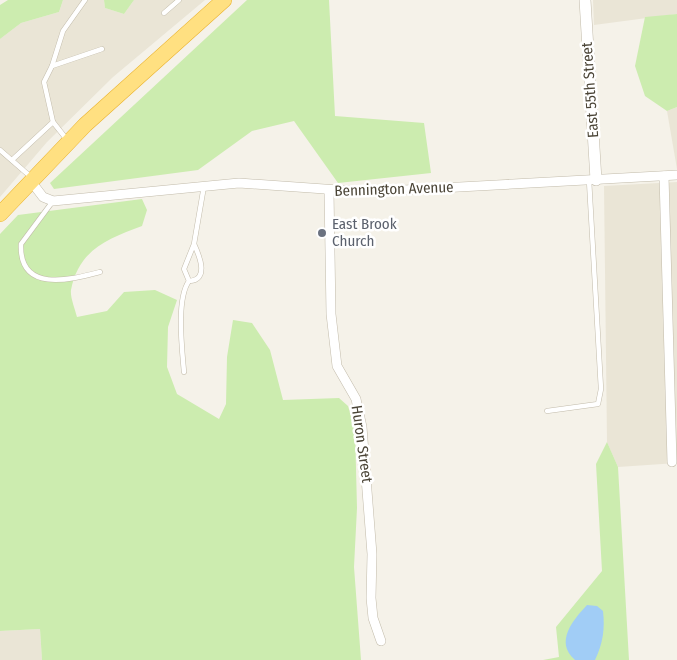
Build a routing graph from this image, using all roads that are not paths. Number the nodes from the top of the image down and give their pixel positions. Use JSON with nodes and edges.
{"nodes":[{"id":1,"x":85,"y":0,"type":"edge"},
{"id":2,"x":179,"y":0,"type":"edge"},
{"id":3,"x":224,"y":0,"type":"edge"},
{"id":4,"x":585,"y":0,"type":"edge"},
{"id":5,"x":164,"y":14,"type":"dead end"},
{"id":6,"x":102,"y":49,"type":"dead end"},
{"id":7,"x":52,"y":66,"type":"junction"},
{"id":8,"x":53,"y":122,"type":"junction"},
{"id":9,"x":68,"y":142,"type":"junction"},
{"id":10,"x":0,"y":150,"type":"edge"},
{"id":11,"x":12,"y":160,"type":"junction"},
{"id":12,"x":677,"y":175,"type":"edge"},
{"id":13,"x":664,"y":176,"type":"junction"},
{"id":14,"x":31,"y":179,"type":"junction"},
{"id":15,"x":592,"y":180,"type":"junction"},
{"id":16,"x":204,"y":185,"type":"junction"},
{"id":17,"x":328,"y":191,"type":"junction"},
{"id":18,"x":53,"y":201,"type":"junction"},
{"id":19,"x":0,"y":214,"type":"edge"},
{"id":20,"x":194,"y":244,"type":"junction"},
{"id":21,"x":100,"y":272,"type":"dead end"},
{"id":22,"x":189,"y":281,"type":"junction"},
{"id":23,"x":184,"y":372,"type":"dead end"},
{"id":24,"x":547,"y":410,"type":"dead end"},
{"id":25,"x":672,"y":462,"type":"dead end"},
{"id":26,"x":381,"y":641,"type":"dead end"}],
"edges":[{"from":1,"to":7,"type":"lane"},
{"from":2,"to":5,"type":"lane"},
{"from":3,"to":9,"type":"highway"},
{"from":4,"to":15,"type":"street","name":"East 55th Street"},
{"from":6,"to":7,"type":"lane"},
{"from":7,"to":8,"type":"lane"},
{"from":8,"to":9,"type":"lane"},
{"from":8,"to":11,"type":"lane"},
{"from":9,"to":14,"type":"highway"},
{"from":10,"to":11,"type":"lane"},
{"from":11,"to":14,"type":"lane"},
{"from":12,"to":13,"type":"street","name":"Bennington Avenue"},
{"from":13,"to":15,"type":"street","name":"Bennington Avenue"},
{"from":13,"to":25,"type":"street"},
{"from":14,"to":18,"type":"street"},
{"from":14,"to":19,"type":"highway"},
{"from":15,"to":17,"type":"street","name":"Bennington Avenue"},
{"from":15,"to":24,"type":"lane"},
{"from":16,"to":17,"type":"street","name":"Bennington Avenue"},
{"from":16,"to":18,"type":"street","name":"Bennington Avenue"},
{"from":16,"to":20,"type":"lane"},
{"from":17,"to":26,"type":"street","name":"Huron Street"},
{"from":18,"to":21,"type":"lane"},
{"from":20,"to":22,"type":"lane"},
{"from":20,"to":22,"type":"lane"},
{"from":22,"to":23,"type":"lane"}]}
